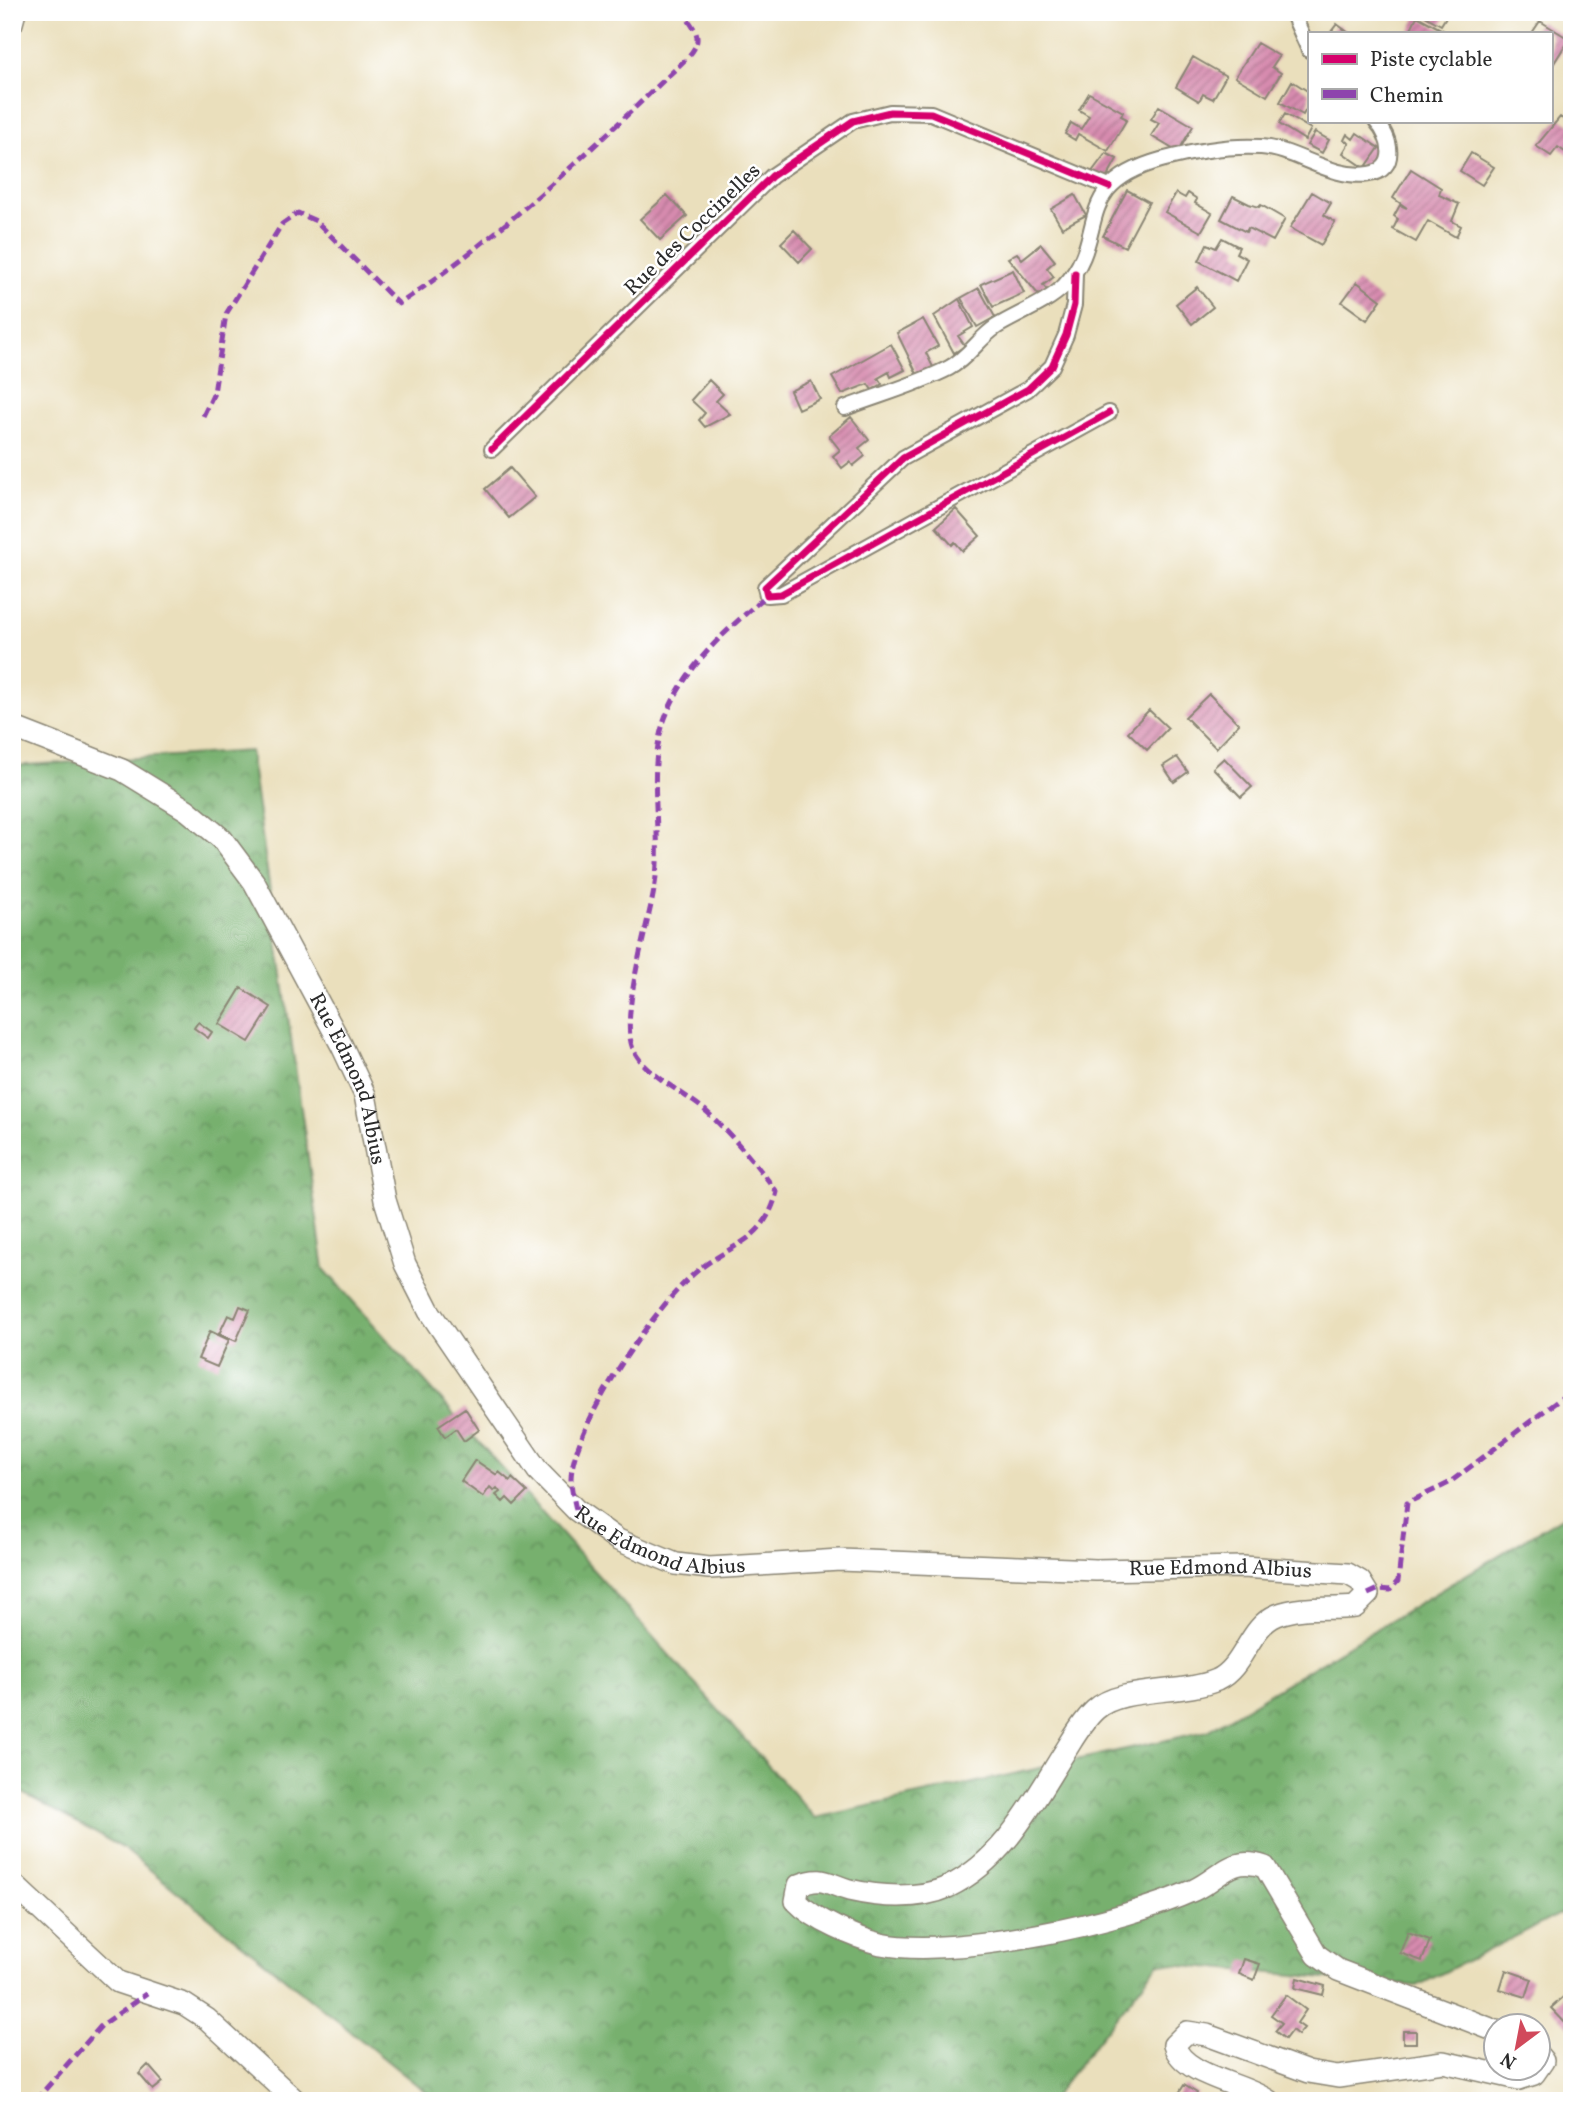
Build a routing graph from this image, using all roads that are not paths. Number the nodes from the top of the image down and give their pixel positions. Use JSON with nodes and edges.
{"nodes":[{"id":1,"x":15,"y":12,"type":"edge"},
{"id":2,"x":1292,"y":12,"type":"edge"},
{"id":3,"x":12,"y":23,"type":"edge"},
{"id":4,"x":1308,"y":48,"type":"edge"},
{"id":5,"x":1377,"y":122,"type":"edge"},
{"id":6,"x":1109,"y":187,"type":"junction"},
{"id":7,"x":1075,"y":273,"type":"junction"},
{"id":8,"x":845,"y":408,"type":"dead end"},
{"id":9,"x":1110,"y":413,"type":"dead end"},
{"id":10,"x":492,"y":449,"type":"dead end"},
{"id":11,"x":12,"y":727,"type":"edge"},
{"id":12,"x":12,"y":1883,"type":"edge"},
{"id":13,"x":1482,"y":2026,"type":"edge"},
{"id":14,"x":1482,"y":2071,"type":"edge"},
{"id":15,"x":296,"y":2101,"type":"edge"},
{"id":16,"x":1269,"y":2101,"type":"edge"}],
"edges":[{"from":1,"to":3,"type":"main road"},
{"from":2,"to":4,"type":"street"},
{"from":5,"to":6,"type":"street"},
{"from":6,"to":7,"type":"street"},
{"from":6,"to":10,"type":"street","name":"Rue des Coccinelles"},
{"from":7,"to":8,"type":"street"},
{"from":7,"to":9,"type":"street"},
{"from":11,"to":13,"type":"main road","name":"Rue Edmond Albius"},
{"from":12,"to":15,"type":"main road"},
{"from":14,"to":16,"type":"main road"}]}
